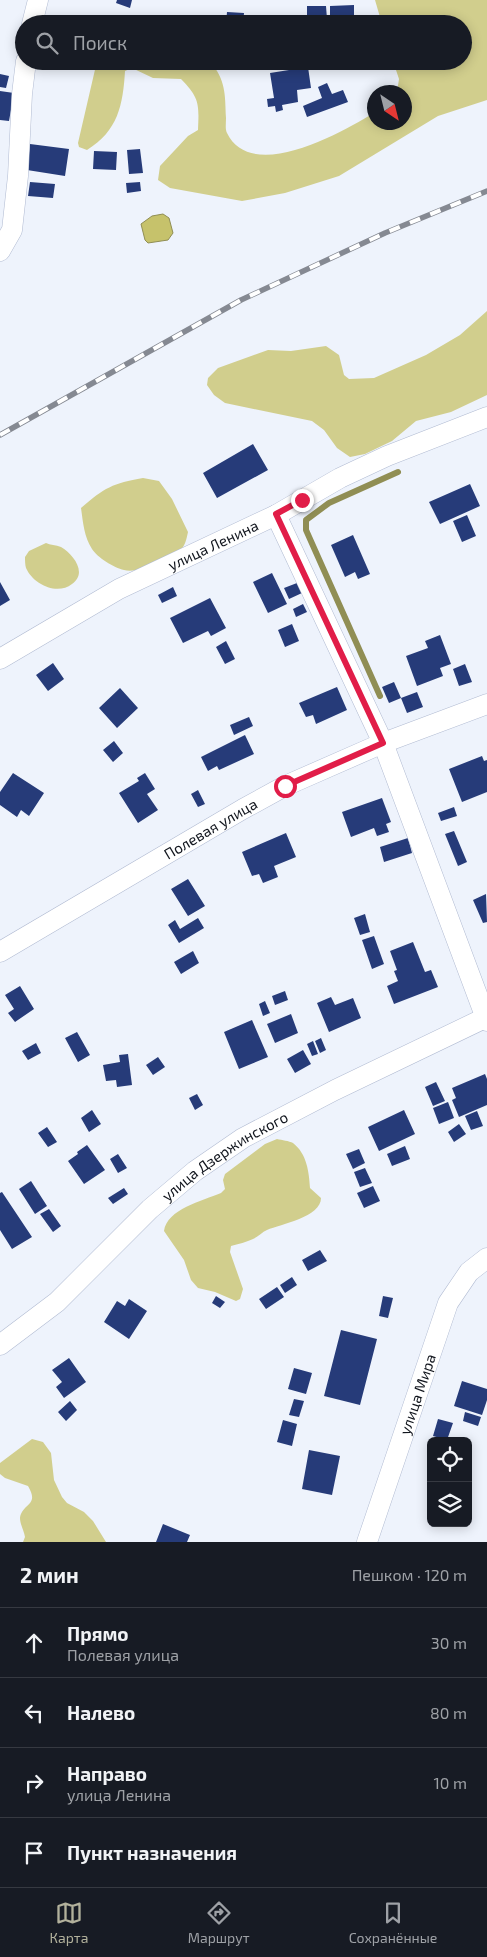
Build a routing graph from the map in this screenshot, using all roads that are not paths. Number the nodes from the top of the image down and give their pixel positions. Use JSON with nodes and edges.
{"nodes":[{"id":1,"x":38,"y":0,"type":"edge"},
{"id":2,"x":34,"y":15,"type":"edge"},
{"id":3,"x":25,"y":70,"type":"edge"},
{"id":4,"x":0,"y":251,"type":"edge"},
{"id":5,"x":487,"y":416,"type":"edge"},
{"id":6,"x":276,"y":514,"type":"junction"},
{"id":7,"x":0,"y":659,"type":"edge"},
{"id":8,"x":487,"y":704,"type":"edge"},
{"id":9,"x":383,"y":743,"type":"junction"},
{"id":10,"x":0,"y":952,"type":"edge"},
{"id":11,"x":486,"y":1018,"type":"edge"},
{"id":12,"x":487,"y":1258,"type":"edge"},
{"id":13,"x":0,"y":1345,"type":"edge"},
{"id":14,"x":367,"y":1542,"type":"edge"}],
"edges":[{"from":1,"to":2,"type":"street"},
{"from":3,"to":4,"type":"street"},
{"from":5,"to":6,"type":"street","name":"улица Ленина"},
{"from":6,"to":7,"type":"street","name":"улица Ленина"},
{"from":6,"to":9,"type":"street"},
{"from":8,"to":9,"type":"street","name":"Полевая улица"},
{"from":9,"to":10,"type":"street","name":"Полевая улица"},
{"from":9,"to":11,"type":"street"},
{"from":11,"to":13,"type":"street","name":"улица Дзержинского"},
{"from":12,"to":14,"type":"street","name":"улица Мира"}]}
